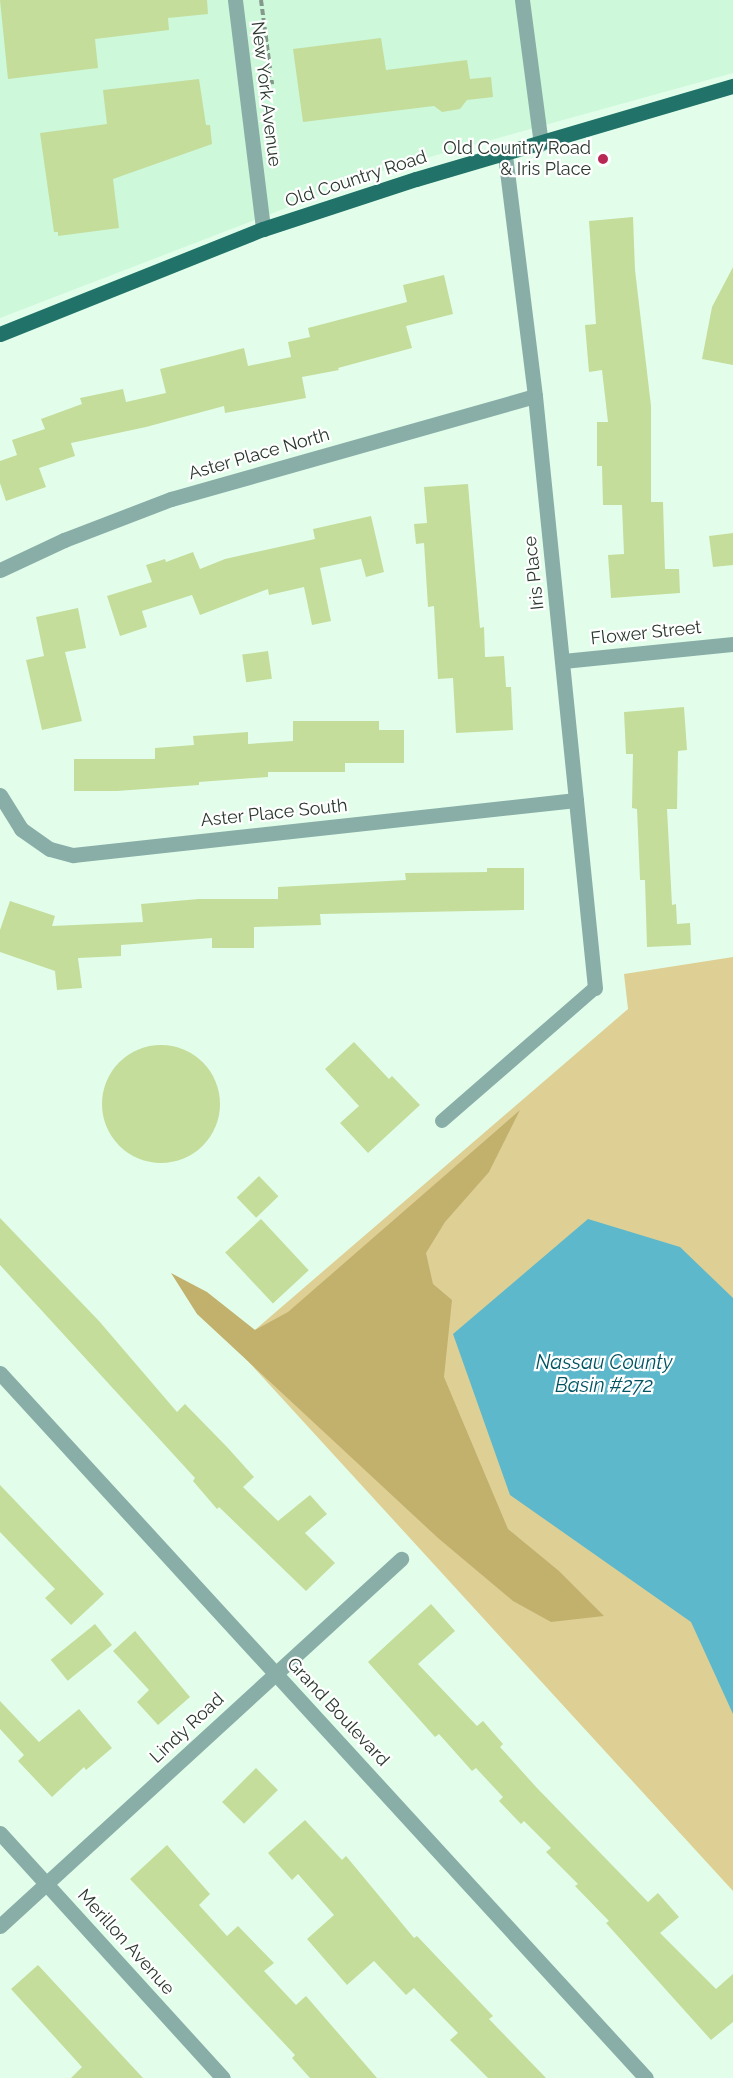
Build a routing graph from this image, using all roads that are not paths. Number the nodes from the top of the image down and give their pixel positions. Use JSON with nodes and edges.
{"nodes":[{"id":1,"x":235,"y":0,"type":"edge"},
{"id":2,"x":522,"y":0,"type":"edge"},
{"id":3,"x":733,"y":86,"type":"edge"},
{"id":4,"x":541,"y":144,"type":"junction"},
{"id":5,"x":505,"y":155,"type":"junction"},
{"id":6,"x":263,"y":229,"type":"junction"},
{"id":7,"x":0,"y":334,"type":"edge"},
{"id":8,"x":535,"y":396,"type":"junction"},
{"id":9,"x":0,"y":570,"type":"edge"},
{"id":10,"x":733,"y":644,"type":"edge"},
{"id":11,"x":563,"y":661,"type":"junction"},
{"id":12,"x":0,"y":795,"type":"edge"},
{"id":13,"x":576,"y":800,"type":"junction"},
{"id":14,"x":595,"y":988,"type":"joint"},
{"id":15,"x":442,"y":1121,"type":"dead end"},
{"id":16,"x":0,"y":1373,"type":"edge"},
{"id":17,"x":401,"y":1559,"type":"dead end"},
{"id":18,"x":275,"y":1674,"type":"junction"},
{"id":19,"x":0,"y":1833,"type":"edge"},
{"id":20,"x":46,"y":1884,"type":"junction"},
{"id":21,"x":0,"y":1926,"type":"edge"},
{"id":22,"x":223,"y":2078,"type":"edge"},
{"id":23,"x":646,"y":2078,"type":"edge"}],
"edges":[{"from":1,"to":6,"type":"street","name":"New York Avenue"},
{"from":2,"to":4,"type":"street"},
{"from":3,"to":4,"type":"main road","name":"Old Country Road"},
{"from":4,"to":5,"type":"main road","name":"Old Country Road"},
{"from":5,"to":6,"type":"main road","name":"Old Country Road"},
{"from":5,"to":8,"type":"street","name":"Iris Place"},
{"from":6,"to":7,"type":"main road","name":"Old Country Road"},
{"from":8,"to":9,"type":"street","name":"Aster Place North"},
{"from":8,"to":11,"type":"street","name":"Iris Place"},
{"from":10,"to":11,"type":"street","name":"Flower Street"},
{"from":11,"to":13,"type":"street","name":"Iris Place"},
{"from":12,"to":13,"type":"street","name":"Aster Place South"},
{"from":13,"to":14,"type":"street","name":"Iris Place"},
{"from":14,"to":15,"type":"lane"},
{"from":16,"to":18,"type":"street","name":"Grand Boulevard"},
{"from":17,"to":18,"type":"street","name":"Lindy Road"},
{"from":18,"to":20,"type":"street","name":"Lindy Road"},
{"from":18,"to":23,"type":"street","name":"Grand Boulevard"},
{"from":19,"to":20,"type":"street","name":"Merillon Avenue"},
{"from":20,"to":21,"type":"street","name":"Lindy Road"},
{"from":20,"to":22,"type":"street","name":"Merillon Avenue"}]}
